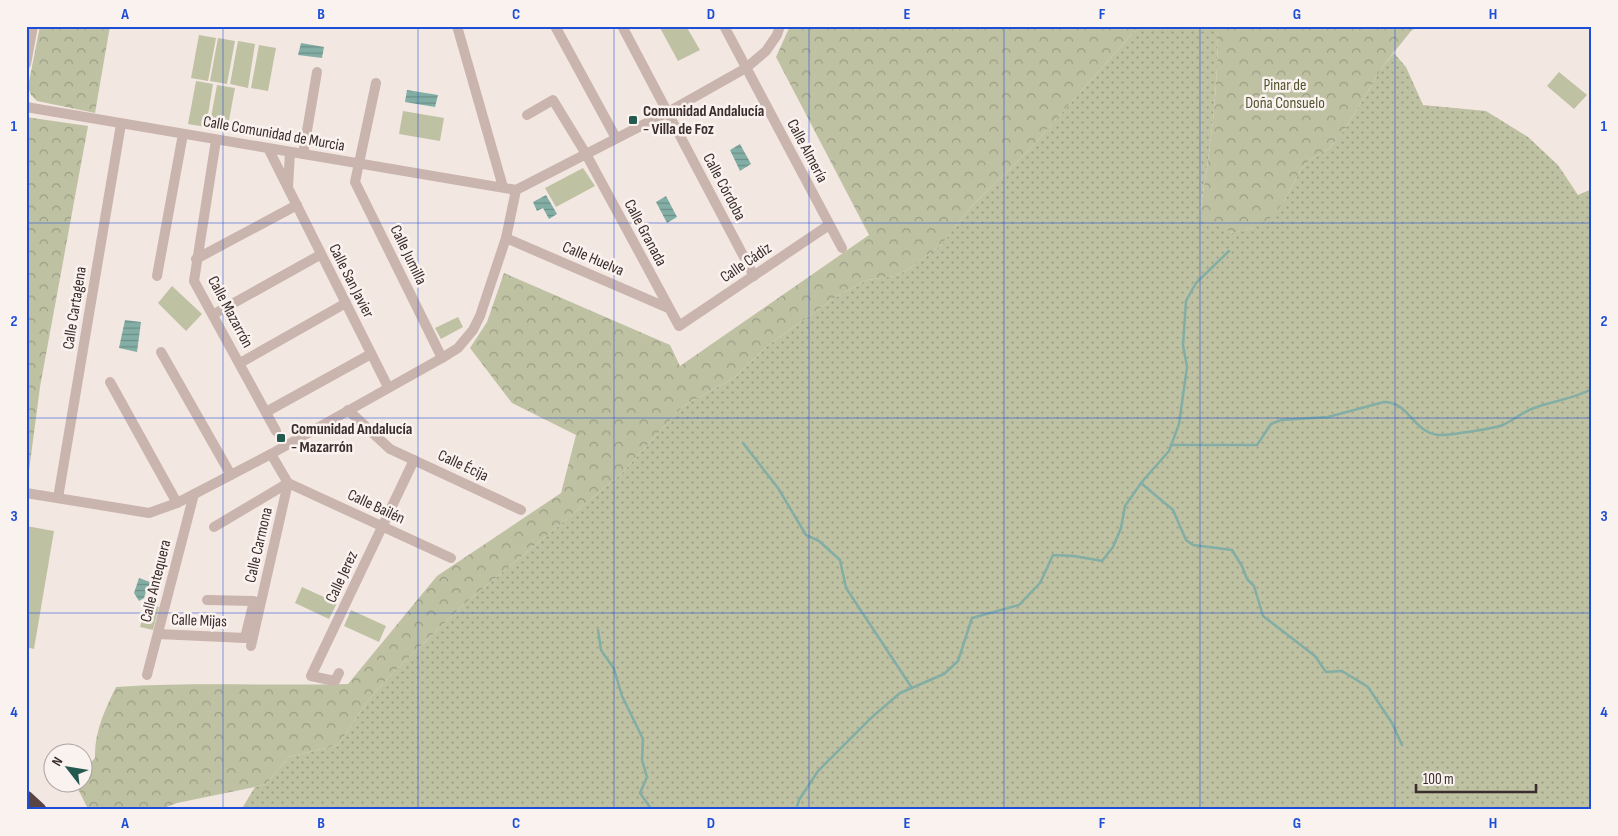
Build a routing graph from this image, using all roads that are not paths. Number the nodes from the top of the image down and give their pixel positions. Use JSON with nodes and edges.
{"nodes":[{"id":1,"x":34,"y":26,"type":"edge"},
{"id":2,"x":457,"y":26,"type":"edge"},
{"id":3,"x":555,"y":26,"type":"edge"},
{"id":4,"x":622,"y":26,"type":"edge"},
{"id":5,"x":724,"y":26,"type":"edge"},
{"id":6,"x":780,"y":26,"type":"edge"},
{"id":7,"x":26,"y":64,"type":"edge"},
{"id":8,"x":746,"y":68,"type":"junction"},
{"id":9,"x":317,"y":72,"type":"dead end"},
{"id":10,"x":376,"y":83,"type":"dead end"},
{"id":11,"x":26,"y":107,"type":"edge"},
{"id":12,"x":668,"y":112,"type":"junction"},
{"id":13,"x":527,"y":115,"type":"dead end"},
{"id":14,"x":121,"y":124,"type":"junction"},
{"id":15,"x":183,"y":134,"type":"junction"},
{"id":16,"x":616,"y":138,"type":"junction"},
{"id":17,"x":216,"y":140,"type":"junction"},
{"id":18,"x":268,"y":148,"type":"junction"},
{"id":19,"x":290,"y":152,"type":"junction"},
{"id":20,"x":303,"y":154,"type":"junction"},
{"id":21,"x":586,"y":154,"type":"junction"},
{"id":22,"x":359,"y":164,"type":"junction"},
{"id":23,"x":503,"y":187,"type":"junction"},
{"id":24,"x":288,"y":188,"type":"junction"},
{"id":25,"x":516,"y":190,"type":"junction"},
{"id":26,"x":297,"y":205,"type":"junction"},
{"id":27,"x":829,"y":225,"type":"junction"},
{"id":28,"x":506,"y":238,"type":"junction"},
{"id":29,"x":842,"y":248,"type":"dead end"},
{"id":30,"x":320,"y":255,"type":"junction"},
{"id":31,"x":196,"y":259,"type":"junction"},
{"id":32,"x":157,"y":276,"type":"dead end"},
{"id":33,"x":754,"y":276,"type":"junction"},
{"id":34,"x":346,"y":303,"type":"junction"},
{"id":35,"x":668,"y":308,"type":"junction"},
{"id":36,"x":214,"y":314,"type":"junction"},
{"id":37,"x":679,"y":326,"type":"joint"},
{"id":38,"x":162,"y":352,"type":"dead end"},
{"id":39,"x":371,"y":354,"type":"junction"},
{"id":40,"x":442,"y":358,"type":"junction"},
{"id":41,"x":240,"y":362,"type":"junction"},
{"id":42,"x":110,"y":382,"type":"dead end"},
{"id":43,"x":388,"y":386,"type":"junction"},
{"id":44,"x":348,"y":410,"type":"junction"},
{"id":45,"x":266,"y":412,"type":"junction"},
{"id":46,"x":276,"y":431,"type":"dead end"},
{"id":47,"x":271,"y":454,"type":"junction"},
{"id":48,"x":414,"y":460,"type":"junction"},
{"id":49,"x":231,"y":475,"type":"junction"},
{"id":50,"x":288,"y":483,"type":"junction"},
{"id":51,"x":26,"y":492,"type":"edge"},
{"id":52,"x":194,"y":494,"type":"junction"},
{"id":53,"x":58,"y":498,"type":"junction"},
{"id":54,"x":177,"y":503,"type":"junction"},
{"id":55,"x":521,"y":510,"type":"dead end"},
{"id":56,"x":214,"y":527,"type":"dead end"},
{"id":57,"x":382,"y":527,"type":"junction"},
{"id":58,"x":451,"y":558,"type":"dead end"},
{"id":59,"x":207,"y":600,"type":"dead end"},
{"id":60,"x":158,"y":634,"type":"junction"},
{"id":61,"x":251,"y":646,"type":"dead end"},
{"id":62,"x":339,"y":673,"type":"dead end"},
{"id":63,"x":147,"y":675,"type":"dead end"},
{"id":64,"x":26,"y":798,"type":"edge"},
{"id":65,"x":39,"y":810,"type":"edge"}],
"edges":[{"from":1,"to":7,"type":"street"},
{"from":2,"to":23,"type":"street"},
{"from":3,"to":16,"type":"street"},
{"from":4,"to":12,"type":"street","name":"Calle Córdoba"},
{"from":5,"to":8,"type":"street","name":"Calle Almería"},
{"from":6,"to":8,"type":"street"},
{"from":8,"to":12,"type":"street"},
{"from":8,"to":27,"type":"street","name":"Calle Almería"},
{"from":9,"to":20,"type":"street"},
{"from":10,"to":22,"type":"street","name":"Calle Jumilla"},
{"from":11,"to":14,"type":"street","name":"Calle Comunidad de Murcia"},
{"from":12,"to":16,"type":"street"},
{"from":12,"to":33,"type":"street","name":"Calle Córdoba"},
{"from":13,"to":21,"type":"street","name":"Calle Granada"},
{"from":14,"to":15,"type":"street","name":"Calle Comunidad de Murcia"},
{"from":14,"to":53,"type":"street","name":"Calle Cartagena"},
{"from":15,"to":17,"type":"street","name":"Calle Comunidad de Murcia"},
{"from":15,"to":32,"type":"street"},
{"from":16,"to":21,"type":"street"},
{"from":17,"to":18,"type":"street","name":"Calle Comunidad de Murcia"},
{"from":17,"to":31,"type":"street","name":"Calle Mazarrón"},
{"from":18,"to":19,"type":"street","name":"Calle Comunidad de Murcia"},
{"from":18,"to":24,"type":"street","name":"Calle San Javier"},
{"from":19,"to":20,"type":"street","name":"Calle Comunidad de Murcia"},
{"from":19,"to":24,"type":"street"},
{"from":20,"to":22,"type":"street","name":"Calle Comunidad de Murcia"},
{"from":21,"to":25,"type":"street"},
{"from":21,"to":35,"type":"street","name":"Calle Granada"},
{"from":22,"to":23,"type":"street","name":"Calle Comunidad de Murcia"},
{"from":22,"to":40,"type":"street","name":"Calle Jumilla"},
{"from":23,"to":25,"type":"street","name":"Calle Comunidad de Murcia"},
{"from":24,"to":26,"type":"street","name":"Calle San Javier"},
{"from":25,"to":28,"type":"street"},
{"from":26,"to":30,"type":"street","name":"Calle San Javier"},
{"from":26,"to":31,"type":"street"},
{"from":27,"to":29,"type":"street","name":"Calle Almería"},
{"from":27,"to":33,"type":"street","name":"Calle Cádiz"},
{"from":28,"to":35,"type":"street","name":"Calle Huelva"},
{"from":28,"to":40,"type":"street"},
{"from":30,"to":34,"type":"street","name":"Calle San Javier"},
{"from":30,"to":36,"type":"street"},
{"from":31,"to":36,"type":"street","name":"Calle Mazarrón"},
{"from":33,"to":37,"type":"street","name":"Calle Cádiz"},
{"from":34,"to":39,"type":"street","name":"Calle San Javier"},
{"from":34,"to":41,"type":"street"},
{"from":35,"to":37,"type":"street","name":"Calle Granada"},
{"from":36,"to":41,"type":"street","name":"Calle Mazarrón"},
{"from":38,"to":49,"type":"street"},
{"from":39,"to":43,"type":"street","name":"Calle San Javier"},
{"from":39,"to":45,"type":"street"},
{"from":40,"to":43,"type":"street"},
{"from":41,"to":45,"type":"street","name":"Calle Mazarrón"},
{"from":42,"to":54,"type":"street"},
{"from":43,"to":44,"type":"street"},
{"from":44,"to":47,"type":"street"},
{"from":44,"to":48,"type":"street","name":"Calle Écija"},
{"from":45,"to":46,"type":"street","name":"Calle Mazarrón"},
{"from":47,"to":49,"type":"street"},
{"from":47,"to":50,"type":"street"},
{"from":48,"to":55,"type":"street","name":"Calle Écija"},
{"from":48,"to":57,"type":"street","name":"Calle Jerez"},
{"from":49,"to":52,"type":"street"},
{"from":50,"to":56,"type":"street"},
{"from":50,"to":57,"type":"street","name":"Calle Bailén"},
{"from":50,"to":61,"type":"street","name":"Calle Carmona"},
{"from":51,"to":53,"type":"street"},
{"from":52,"to":54,"type":"street"},
{"from":52,"to":60,"type":"street","name":"Calle Antequera"},
{"from":53,"to":54,"type":"street"},
{"from":57,"to":58,"type":"street","name":"Calle Bailén"},
{"from":57,"to":62,"type":"street","name":"Calle Jerez"},
{"from":59,"to":60,"type":"street","name":"Calle Mijas"},
{"from":60,"to":63,"type":"street","name":"Calle Antequera"},
{"from":64,"to":65,"type":"highway"}]}
